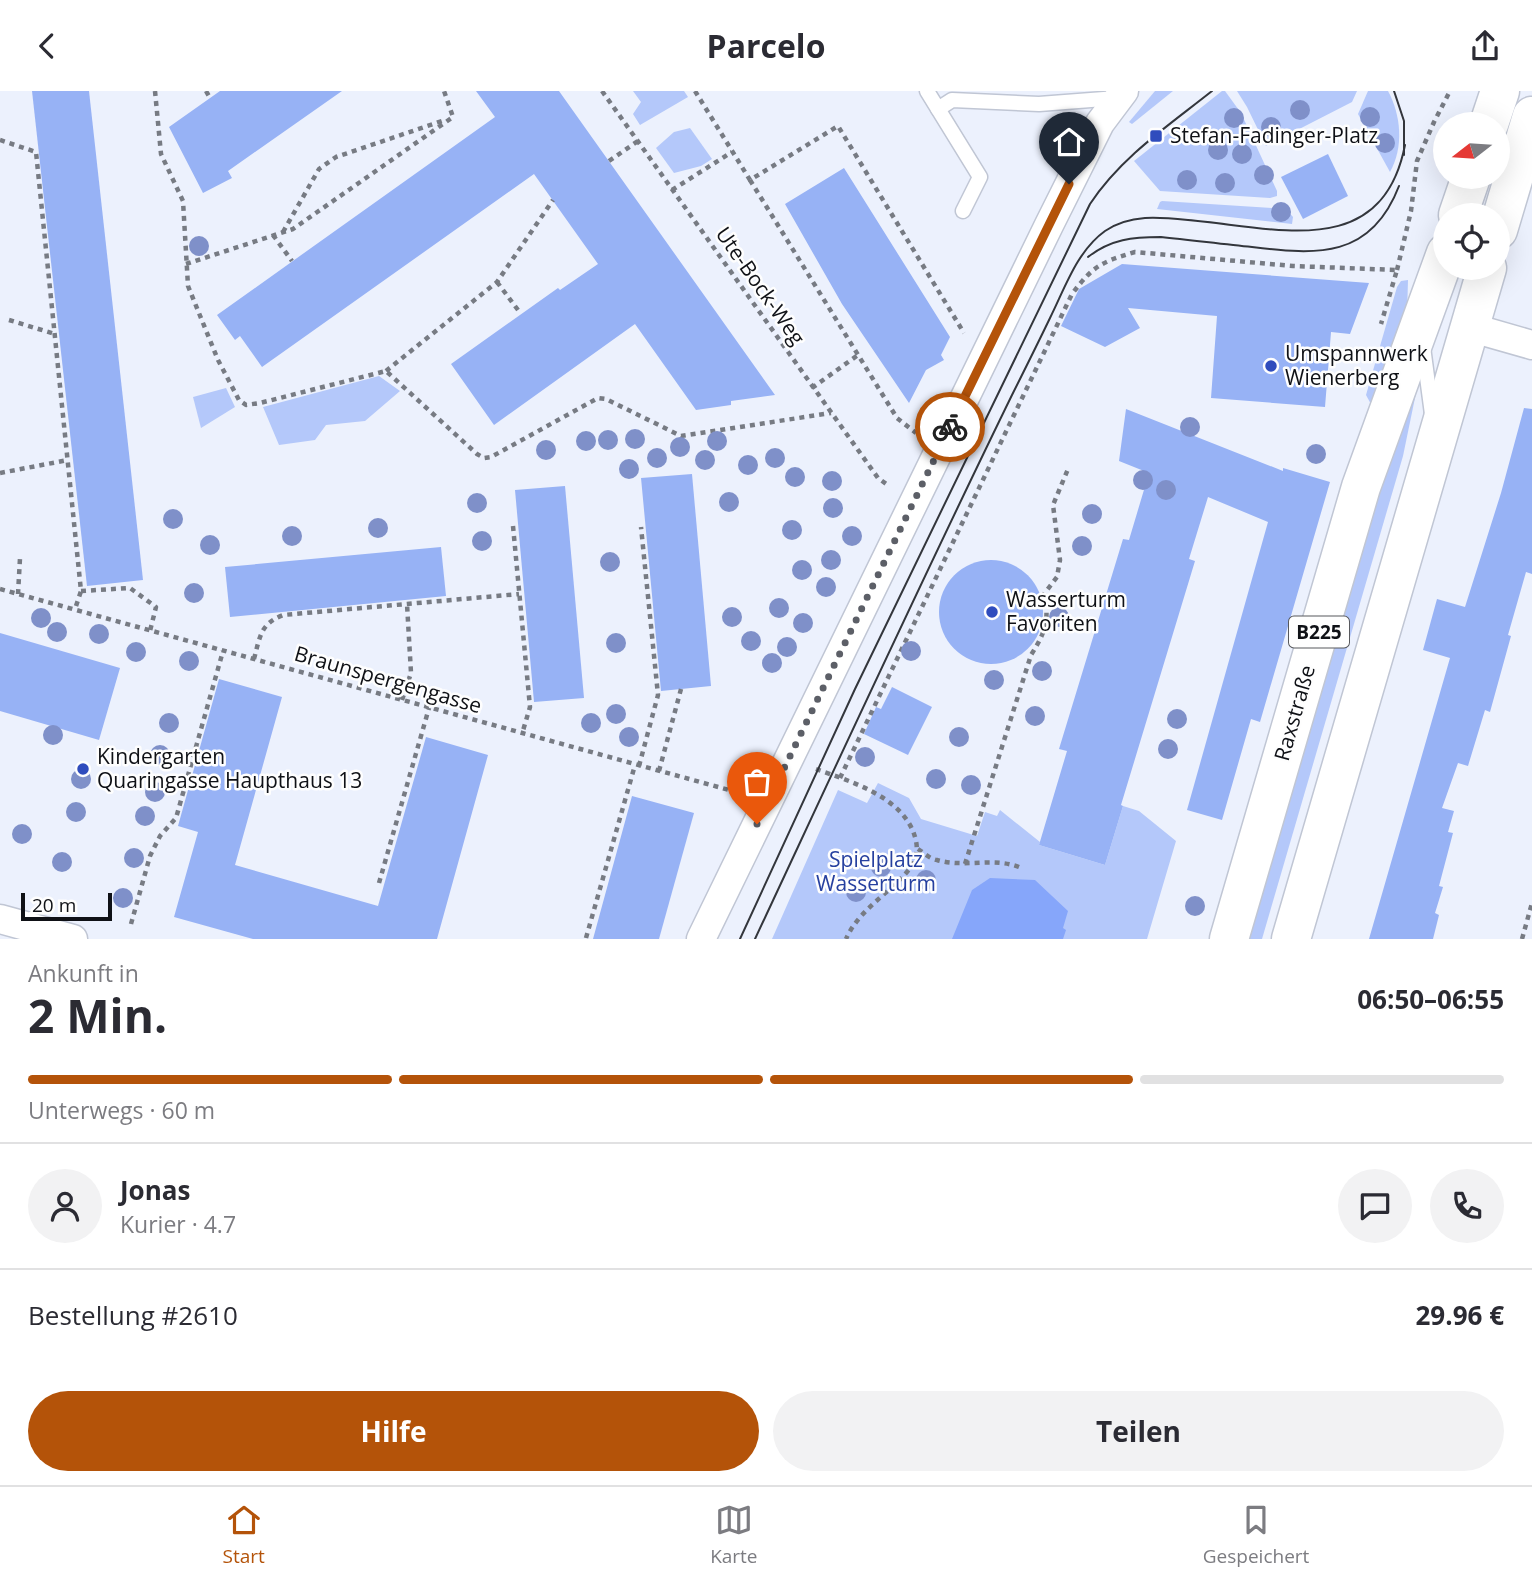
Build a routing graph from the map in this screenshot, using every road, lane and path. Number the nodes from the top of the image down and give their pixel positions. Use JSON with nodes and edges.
{"nodes":[{"id":1,"x":155,"y":91,"type":"edge"},
{"id":2,"x":206,"y":91,"type":"edge"},
{"id":3,"x":444,"y":91,"type":"edge"},
{"id":4,"x":602,"y":91,"type":"edge"},
{"id":5,"x":695,"y":91,"type":"edge"},
{"id":6,"x":927,"y":91,"type":"edge"},
{"id":7,"x":1450,"y":91,"type":"edge"},
{"id":8,"x":1500,"y":91,"type":"edge"},
{"id":9,"x":1121,"y":95,"type":"edge"},
{"id":10,"x":210,"y":98,"type":"dead end"},
{"id":11,"x":938,"y":109,"type":"junction"},
{"id":12,"x":1493,"y":112,"type":"edge"},
{"id":13,"x":1532,"y":116,"type":"edge"},
{"id":14,"x":453,"y":117,"type":"junction"},
{"id":15,"x":0,"y":139,"type":"edge"},
{"id":16,"x":638,"y":141,"type":"junction"},
{"id":17,"x":732,"y":152,"type":"junction"},
{"id":18,"x":609,"y":161,"type":"dead end"},
{"id":19,"x":750,"y":180,"type":"junction"},
{"id":20,"x":673,"y":190,"type":"junction"},
{"id":21,"x":553,"y":200,"type":"dead end"},
{"id":22,"x":1506,"y":203,"type":"edge"},
{"id":23,"x":963,"y":211,"type":"dead end"},
{"id":24,"x":282,"y":232,"type":"junction"},
{"id":25,"x":273,"y":235,"type":"junction"},
{"id":26,"x":292,"y":261,"type":"dead end"},
{"id":27,"x":186,"y":264,"type":"junction"},
{"id":28,"x":1397,"y":270,"type":"junction"},
{"id":29,"x":1437,"y":280,"type":"edge"},
{"id":30,"x":1483,"y":280,"type":"edge"},
{"id":31,"x":497,"y":282,"type":"junction"},
{"id":32,"x":521,"y":314,"type":"dead end"},
{"id":33,"x":9,"y":320,"type":"dead end"},
{"id":34,"x":1469,"y":327,"type":"junction"},
{"id":35,"x":1420,"y":329,"type":"junction"},
{"id":36,"x":55,"y":334,"type":"junction"},
{"id":37,"x":1378,"y":335,"type":"dead end"},
{"id":38,"x":971,"y":344,"type":"dead end"},
{"id":39,"x":1532,"y":345,"type":"edge"},
{"id":40,"x":858,"y":355,"type":"junction"},
{"id":41,"x":386,"y":371,"type":"junction"},
{"id":42,"x":812,"y":388,"type":"junction"},
{"id":43,"x":831,"y":413,"type":"junction"},
{"id":44,"x":1436,"y":438,"type":"junction"},
{"id":45,"x":925,"y":439,"type":"dead end"},
{"id":46,"x":68,"y":460,"type":"junction"},
{"id":47,"x":1068,"y":469,"type":"dead end"},
{"id":48,"x":0,"y":473,"type":"edge"},
{"id":49,"x":899,"y":492,"type":"dead end"},
{"id":50,"x":513,"y":526,"type":"dead end"},
{"id":51,"x":641,"y":527,"type":"dead end"},
{"id":52,"x":20,"y":558,"type":"dead end"},
{"id":53,"x":0,"y":589,"type":"edge"},
{"id":54,"x":81,"y":591,"type":"junction"},
{"id":55,"x":18,"y":594,"type":"junction"},
{"id":56,"x":519,"y":594,"type":"junction"},
{"id":57,"x":407,"y":604,"type":"junction"},
{"id":58,"x":75,"y":610,"type":"junction"},
{"id":59,"x":150,"y":631,"type":"junction"},
{"id":60,"x":223,"y":651,"type":"junction"},
{"id":61,"x":254,"y":659,"type":"junction"},
{"id":62,"x":681,"y":688,"type":"dead end"},
{"id":63,"x":402,"y":700,"type":"junction"},
{"id":64,"x":429,"y":708,"type":"junction"},
{"id":65,"x":523,"y":734,"type":"junction"},
{"id":66,"x":788,"y":760,"type":"junction"},
{"id":67,"x":637,"y":765,"type":"junction"},
{"id":68,"x":659,"y":771,"type":"junction"},
{"id":69,"x":840,"y":778,"type":"junction"},
{"id":70,"x":768,"y":801,"type":"junction"},
{"id":71,"x":918,"y":849,"type":"junction"},
{"id":72,"x":965,"y":864,"type":"junction"},
{"id":73,"x":1019,"y":867,"type":"dead end"},
{"id":74,"x":379,"y":883,"type":"dead end"},
{"id":75,"x":1532,"y":903,"type":"edge"},
{"id":76,"x":0,"y":919,"type":"edge"},
{"id":77,"x":131,"y":924,"type":"dead end"},
{"id":78,"x":586,"y":938,"type":"edge"},
{"id":79,"x":73,"y":939,"type":"edge"},
{"id":80,"x":701,"y":939,"type":"edge"},
{"id":81,"x":846,"y":939,"type":"edge"},
{"id":82,"x":1229,"y":939,"type":"edge"},
{"id":83,"x":1291,"y":939,"type":"edge"},
{"id":84,"x":1522,"y":939,"type":"edge"}],
"edges":[{"from":1,"to":27,"type":"path"},
{"from":2,"to":10,"type":"path"},
{"from":3,"to":14,"type":"path"},
{"from":4,"to":16,"type":"path","name":"Ute-Bock-Weg"},
{"from":5,"to":17,"type":"path"},
{"from":6,"to":11,"type":"lane"},
{"from":7,"to":28,"type":"path"},
{"from":8,"to":12,"type":"main road"},
{"from":9,"to":11,"type":"lane"},
{"from":9,"to":66,"type":"street"},
{"from":11,"to":23,"type":"lane"},
{"from":13,"to":22,"type":"main road"},
{"from":14,"to":24,"type":"path"},
{"from":14,"to":24,"type":"path"},
{"from":15,"to":36,"type":"path"},
{"from":16,"to":18,"type":"path"},
{"from":16,"to":20,"type":"path","name":"Ute-Bock-Weg"},
{"from":17,"to":19,"type":"path"},
{"from":17,"to":20,"type":"path"},
{"from":19,"to":38,"type":"path"},
{"from":19,"to":40,"type":"path"},
{"from":20,"to":42,"type":"path","name":"Ute-Bock-Weg"},
{"from":21,"to":31,"type":"path"},
{"from":24,"to":25,"type":"path"},
{"from":25,"to":26,"type":"path"},
{"from":25,"to":27,"type":"path"},
{"from":27,"to":41,"type":"path"},
{"from":28,"to":37,"type":"path"},
{"from":28,"to":69,"type":"path"},
{"from":29,"to":35,"type":"main road","name":"Raxstraße","number":"B225"},
{"from":30,"to":34,"type":"main road","name":"Raxstraße","number":"B225"},
{"from":31,"to":32,"type":"path"},
{"from":31,"to":41,"type":"path"},
{"from":33,"to":36,"type":"path"},
{"from":34,"to":39,"type":"street"},
{"from":34,"to":44,"type":"main road","name":"Raxstraße","number":"B225"},
{"from":35,"to":44,"type":"lane","name":"Raxstraße"},
{"from":35,"to":82,"type":"main road","name":"Raxstraße","number":"B225"},
{"from":36,"to":46,"type":"path"},
{"from":40,"to":42,"type":"path"},
{"from":40,"to":45,"type":"path"},
{"from":41,"to":43,"type":"path"},
{"from":42,"to":43,"type":"path","name":"Ute-Bock-Weg"},
{"from":43,"to":49,"type":"path","name":"Ute-Bock-Weg"},
{"from":44,"to":83,"type":"main road","name":"Raxstraße","number":"B225"},
{"from":46,"to":48,"type":"path"},
{"from":46,"to":54,"type":"path"},
{"from":47,"to":72,"type":"path"},
{"from":50,"to":56,"type":"path"},
{"from":51,"to":67,"type":"path"},
{"from":52,"to":55,"type":"path"},
{"from":53,"to":55,"type":"path","name":"Braunspergengasse"},
{"from":54,"to":58,"type":"path"},
{"from":54,"to":59,"type":"path"},
{"from":55,"to":58,"type":"path","name":"Braunspergengasse"},
{"from":56,"to":57,"type":"path"},
{"from":56,"to":65,"type":"path"},
{"from":57,"to":61,"type":"path"},
{"from":57,"to":63,"type":"path"},
{"from":58,"to":59,"type":"path","name":"Braunspergengasse"},
{"from":59,"to":60,"type":"path","name":"Braunspergengasse"},
{"from":60,"to":61,"type":"path","name":"Braunspergengasse"},
{"from":60,"to":77,"type":"path"},
{"from":61,"to":63,"type":"path","name":"Braunspergengasse"},
{"from":62,"to":68,"type":"path"},
{"from":63,"to":64,"type":"path","name":"Braunspergengasse"},
{"from":64,"to":65,"type":"path","name":"Braunspergengasse"},
{"from":64,"to":74,"type":"path"},
{"from":65,"to":67,"type":"path","name":"Braunspergengasse"},
{"from":66,"to":69,"type":"path"},
{"from":66,"to":70,"type":"street"},
{"from":67,"to":68,"type":"path","name":"Braunspergengasse"},
{"from":67,"to":78,"type":"path"},
{"from":68,"to":70,"type":"path","name":"Braunspergengasse"},
{"from":69,"to":71,"type":"path"},
{"from":70,"to":80,"type":"street"},
{"from":71,"to":72,"type":"path"},
{"from":71,"to":81,"type":"path"},
{"from":72,"to":73,"type":"path"},
{"from":75,"to":84,"type":"path"},
{"from":76,"to":79,"type":"street"}]}
